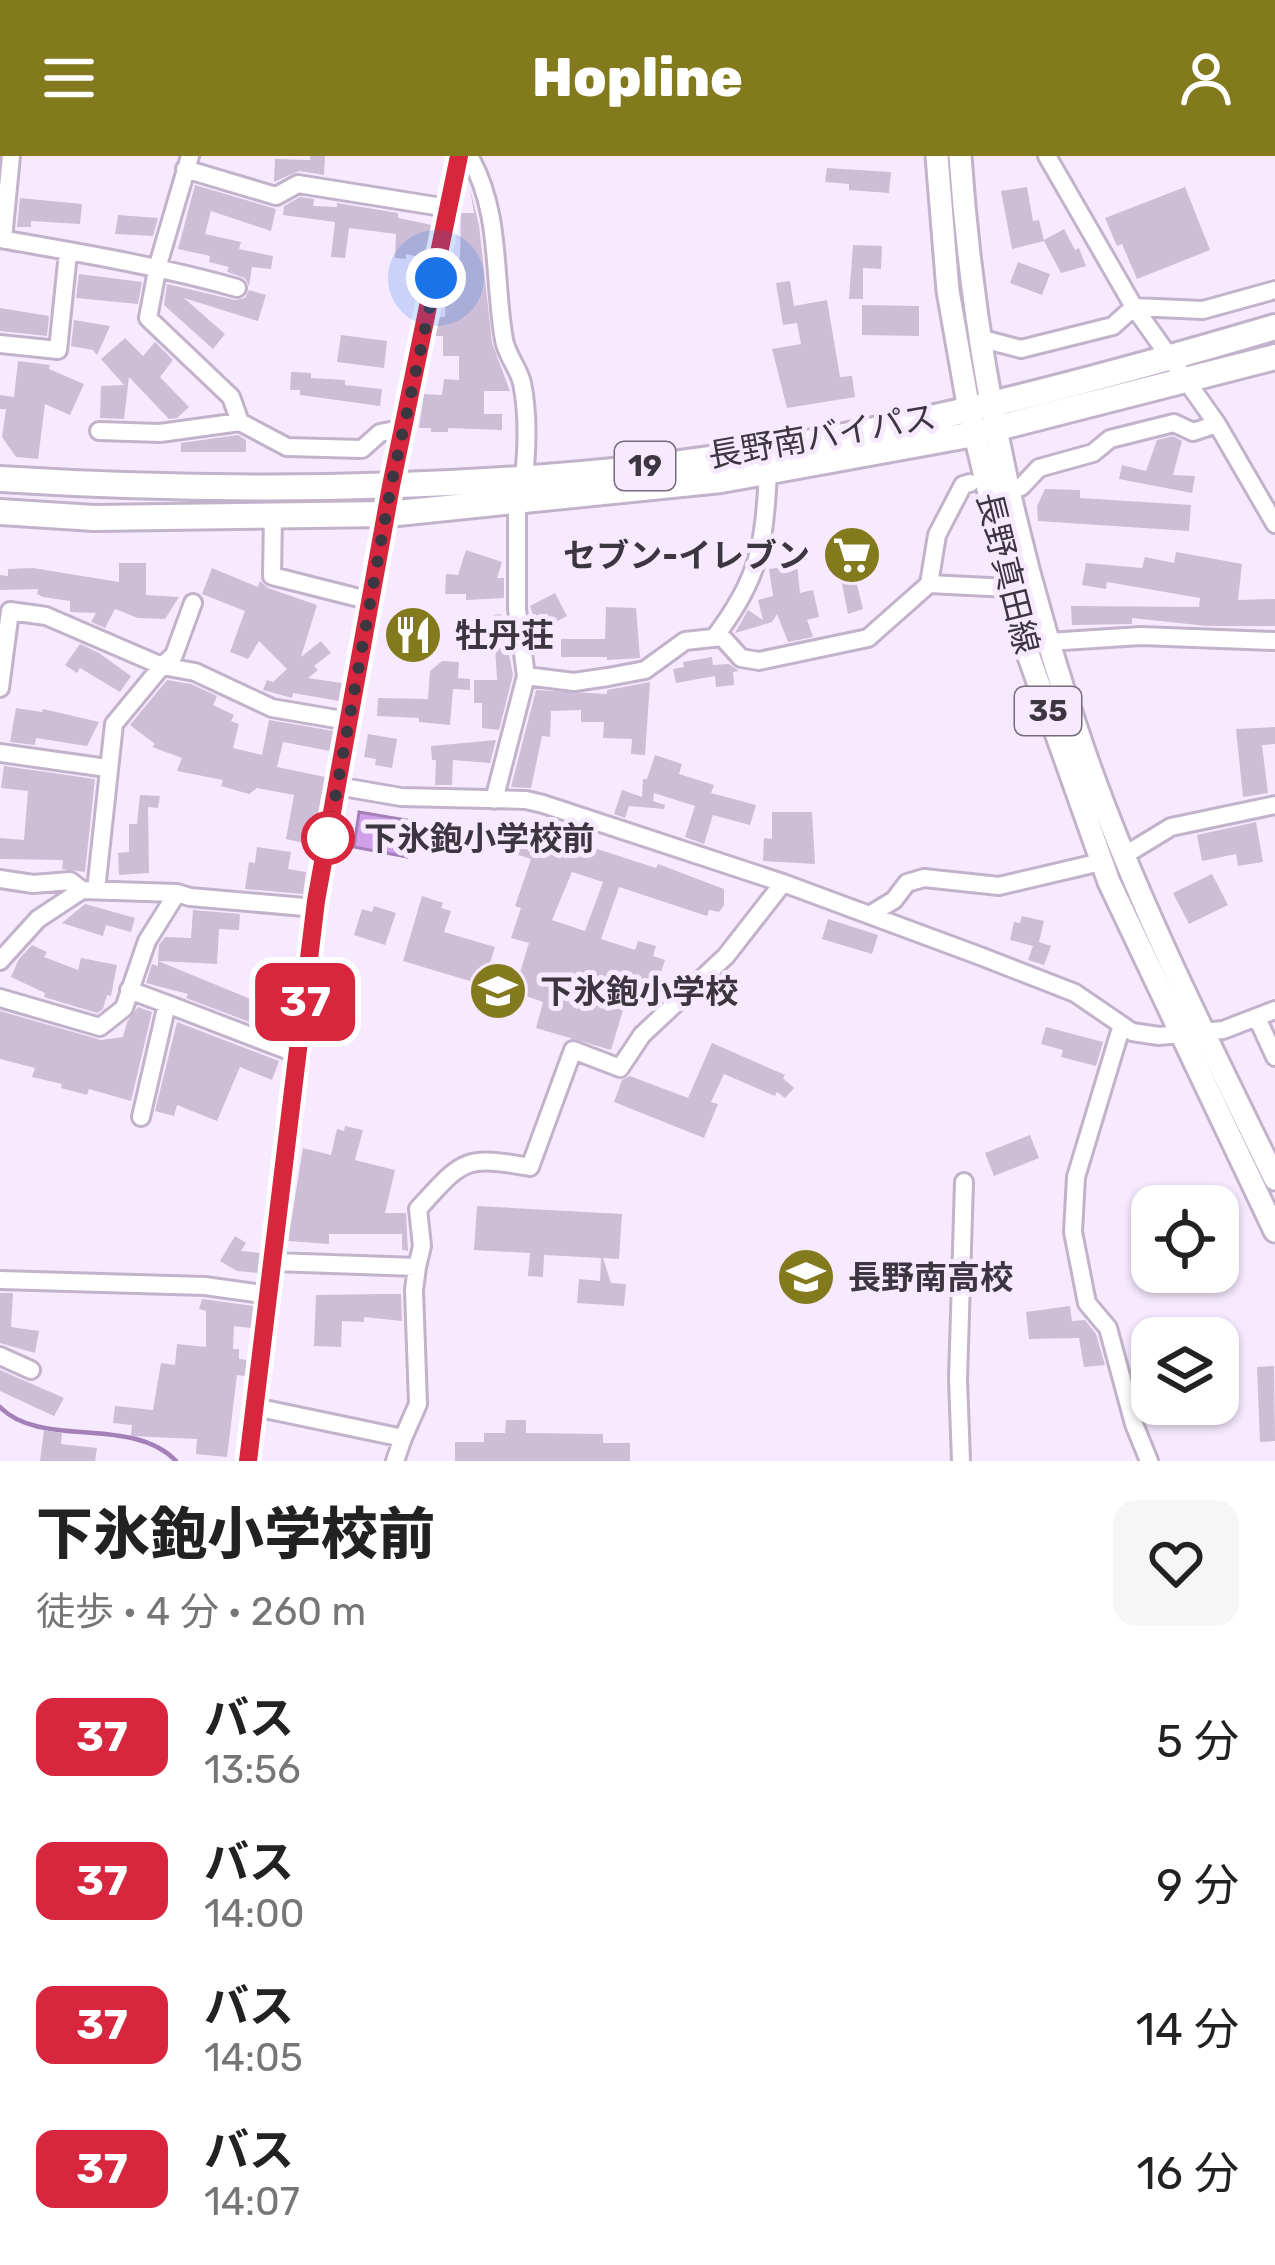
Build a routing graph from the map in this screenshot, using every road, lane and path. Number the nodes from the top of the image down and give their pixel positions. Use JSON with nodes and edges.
{"nodes":[{"id":1,"x":11,"y":156,"type":"edge"},
{"id":2,"x":459,"y":156,"type":"edge"},
{"id":3,"x":469,"y":156,"type":"edge"},
{"id":4,"x":937,"y":156,"type":"edge"},
{"id":5,"x":960,"y":156,"type":"edge"},
{"id":6,"x":1047,"y":156,"type":"edge"},
{"id":7,"x":188,"y":162,"type":"edge"},
{"id":8,"x":448,"y":208,"type":"junction"},
{"id":9,"x":1,"y":239,"type":"edge"},
{"id":10,"x":68,"y":254,"type":"junction"},
{"id":11,"x":158,"y":266,"type":"junction"},
{"id":12,"x":237,"y":288,"type":"dead end"},
{"id":13,"x":1275,"y":290,"type":"edge"},
{"id":14,"x":1134,"y":308,"type":"junction"},
{"id":15,"x":1275,"y":327,"type":"edge"},
{"id":16,"x":979,"y":338,"type":"junction"},
{"id":17,"x":0,"y":344,"type":"edge"},
{"id":18,"x":1275,"y":357,"type":"edge"},
{"id":19,"x":1170,"y":358,"type":"junction"},
{"id":20,"x":1187,"y":382,"type":"junction"},
{"id":21,"x":984,"y":419,"type":"junction"},
{"id":22,"x":240,"y":422,"type":"junction"},
{"id":23,"x":1216,"y":424,"type":"junction"},
{"id":24,"x":405,"y":428,"type":"junction"},
{"id":25,"x":99,"y":431,"type":"dead end"},
{"id":26,"x":767,"y":473,"type":"junction"},
{"id":27,"x":524,"y":478,"type":"junction"},
{"id":28,"x":0,"y":479,"type":"edge"},
{"id":29,"x":970,"y":484,"type":"dead end"},
{"id":30,"x":391,"y":486,"type":"junction"},
{"id":31,"x":1010,"y":490,"type":"junction"},
{"id":32,"x":1268,"y":497,"type":"edge"},
{"id":33,"x":518,"y":504,"type":"junction"},
{"id":34,"x":0,"y":512,"type":"edge"},
{"id":35,"x":388,"y":514,"type":"junction"},
{"id":36,"x":273,"y":515,"type":"junction"},
{"id":37,"x":1275,"y":524,"type":"edge"},
{"id":38,"x":928,"y":584,"type":"junction"},
{"id":39,"x":1009,"y":588,"type":"junction"},
{"id":40,"x":371,"y":601,"type":"junction"},
{"id":41,"x":193,"y":604,"type":"dead end"},
{"id":42,"x":714,"y":638,"type":"junction"},
{"id":43,"x":1275,"y":641,"type":"edge"},
{"id":44,"x":1048,"y":642,"type":"junction"},
{"id":45,"x":162,"y":666,"type":"junction"},
{"id":46,"x":526,"y":676,"type":"junction"},
{"id":47,"x":0,"y":688,"type":"edge"},
{"id":48,"x":349,"y":721,"type":"junction"},
{"id":49,"x":0,"y":753,"type":"edge"},
{"id":50,"x":107,"y":768,"type":"junction"},
{"id":51,"x":338,"y":786,"type":"junction"},
{"id":52,"x":494,"y":800,"type":"junction"},
{"id":53,"x":1275,"y":805,"type":"edge"},
{"id":54,"x":1125,"y":855,"type":"junction"},
{"id":55,"x":1101,"y":862,"type":"junction"},
{"id":56,"x":0,"y":879,"type":"edge"},
{"id":57,"x":783,"y":883,"type":"junction"},
{"id":58,"x":89,"y":890,"type":"junction"},
{"id":59,"x":177,"y":892,"type":"junction"},
{"id":60,"x":316,"y":908,"type":"junction"},
{"id":61,"x":871,"y":914,"type":"junction"},
{"id":62,"x":0,"y":961,"type":"edge"},
{"id":63,"x":129,"y":991,"type":"junction"},
{"id":64,"x":0,"y":998,"type":"edge"},
{"id":65,"x":167,"y":1004,"type":"junction"},
{"id":66,"x":1275,"y":1010,"type":"edge"},
{"id":67,"x":1258,"y":1020,"type":"junction"},
{"id":68,"x":1121,"y":1028,"type":"junction"},
{"id":69,"x":1205,"y":1032,"type":"junction"},
{"id":70,"x":1178,"y":1035,"type":"junction"},
{"id":71,"x":299,"y":1055,"type":"junction"},
{"id":72,"x":1275,"y":1057,"type":"edge"},
{"id":73,"x":141,"y":1118,"type":"dead end"},
{"id":74,"x":1275,"y":1179,"type":"edge"},
{"id":75,"x":964,"y":1182,"type":"dead end"},
{"id":76,"x":1275,"y":1231,"type":"edge"},
{"id":77,"x":274,"y":1262,"type":"junction"},
{"id":78,"x":417,"y":1267,"type":"junction"},
{"id":79,"x":0,"y":1280,"type":"edge"},
{"id":80,"x":269,"y":1295,"type":"junction"},
{"id":81,"x":0,"y":1355,"type":"edge"},
{"id":82,"x":31,"y":1370,"type":"dead end"},
{"id":83,"x":255,"y":1407,"type":"junction"},
{"id":84,"x":403,"y":1438,"type":"junction"},
{"id":85,"x":248,"y":1461,"type":"edge"},
{"id":86,"x":395,"y":1461,"type":"edge"},
{"id":87,"x":961,"y":1461,"type":"edge"},
{"id":88,"x":1149,"y":1461,"type":"edge"}],
"edges":[{"from":1,"to":9,"type":"street"},
{"from":2,"to":8,"type":"street"},
{"from":3,"to":27,"type":"street"},
{"from":4,"to":21,"type":"main road","name":"長野真田線","number":"35"},
{"from":5,"to":16,"type":"main road","name":"長野真田線","number":"35"},
{"from":6,"to":14,"type":"street"},
{"from":7,"to":8,"type":"street"},
{"from":7,"to":11,"type":"street"},
{"from":8,"to":24,"type":"street"},
{"from":9,"to":10,"type":"street"},
{"from":10,"to":11,"type":"street"},
{"from":10,"to":17,"type":"street"},
{"from":11,"to":12,"type":"street"},
{"from":11,"to":22,"type":"street"},
{"from":13,"to":14,"type":"street"},
{"from":14,"to":16,"type":"street"},
{"from":14,"to":19,"type":"street"},
{"from":15,"to":19,"type":"highway","name":"長野南バイパス","number":"19"},
{"from":16,"to":21,"type":"main road","name":"長野真田線","number":"35"},
{"from":18,"to":20,"type":"highway","name":"長野南バイパス","number":"19"},
{"from":19,"to":20,"type":"street"},
{"from":19,"to":21,"type":"highway","name":"長野南バイパス","number":"19"},
{"from":20,"to":21,"type":"highway","name":"長野南バイパス","number":"19"},
{"from":20,"to":23,"type":"street"},
{"from":21,"to":26,"type":"highway","name":"長野南バイパス","number":"19"},
{"from":21,"to":27,"type":"highway","name":"長野南バイパス","number":"19"},
{"from":21,"to":31,"type":"main road","name":"長野真田線","number":"35"},
{"from":21,"to":39,"type":"main road","name":"長野真田線","number":"35"},
{"from":22,"to":24,"type":"street"},
{"from":22,"to":25,"type":"street"},
{"from":23,"to":31,"type":"street"},
{"from":23,"to":32,"type":"street"},
{"from":24,"to":30,"type":"street"},
{"from":26,"to":33,"type":"highway","name":"長野南バイパス","number":"19"},
{"from":26,"to":42,"type":"street"},
{"from":27,"to":30,"type":"highway","name":"長野南バイパス","number":"19"},
{"from":28,"to":30,"type":"highway","name":"長野南バイパス","number":"19"},
{"from":29,"to":38,"type":"street"},
{"from":30,"to":35,"type":"street"},
{"from":31,"to":44,"type":"main road","name":"長野真田線","number":"35"},
{"from":32,"to":37,"type":"street"},
{"from":33,"to":35,"type":"highway","name":"長野南バイパス","number":"19"},
{"from":33,"to":46,"type":"street"},
{"from":34,"to":36,"type":"highway","name":"長野南バイパス","number":"19"},
{"from":35,"to":36,"type":"highway","name":"長野南バイパス","number":"19"},
{"from":35,"to":40,"type":"street"},
{"from":36,"to":40,"type":"street"},
{"from":38,"to":39,"type":"street"},
{"from":38,"to":42,"type":"street"},
{"from":39,"to":55,"type":"main road","name":"長野真田線","number":"35"},
{"from":40,"to":48,"type":"street"},
{"from":41,"to":45,"type":"street"},
{"from":42,"to":46,"type":"street"},
{"from":43,"to":44,"type":"street"},
{"from":44,"to":54,"type":"main road","name":"長野真田線","number":"35"},
{"from":45,"to":47,"type":"street"},
{"from":45,"to":48,"type":"street"},
{"from":45,"to":50,"type":"street"},
{"from":46,"to":52,"type":"street"},
{"from":48,"to":51,"type":"street"},
{"from":49,"to":50,"type":"street"},
{"from":50,"to":58,"type":"street"},
{"from":51,"to":52,"type":"street"},
{"from":51,"to":60,"type":"street"},
{"from":52,"to":57,"type":"street"},
{"from":53,"to":54,"type":"street"},
{"from":54,"to":69,"type":"main road","name":"長野真田線","number":"35"},
{"from":55,"to":61,"type":"street"},
{"from":55,"to":70,"type":"main road","name":"長野真田線","number":"35"},
{"from":56,"to":58,"type":"street"},
{"from":57,"to":61,"type":"street"},
{"from":57,"to":78,"type":"street"},
{"from":58,"to":59,"type":"street"},
{"from":58,"to":62,"type":"street"},
{"from":59,"to":60,"type":"street"},
{"from":59,"to":63,"type":"street"},
{"from":60,"to":71,"type":"street"},
{"from":61,"to":68,"type":"street"},
{"from":63,"to":64,"type":"street"},
{"from":63,"to":65,"type":"street"},
{"from":65,"to":71,"type":"street"},
{"from":65,"to":73,"type":"street"},
{"from":66,"to":67,"type":"street"},
{"from":67,"to":69,"type":"street"},
{"from":67,"to":72,"type":"street"},
{"from":68,"to":70,"type":"street"},
{"from":68,"to":88,"type":"street"},
{"from":69,"to":70,"type":"street"},
{"from":69,"to":74,"type":"main road","name":"長野真田線","number":"35"},
{"from":70,"to":76,"type":"main road","name":"長野真田線","number":"35"},
{"from":71,"to":77,"type":"street"},
{"from":75,"to":87,"type":"street"},
{"from":77,"to":78,"type":"street"},
{"from":77,"to":80,"type":"street"},
{"from":78,"to":84,"type":"street"},
{"from":79,"to":80,"type":"street"},
{"from":80,"to":83,"type":"street"},
{"from":81,"to":82,"type":"street"},
{"from":83,"to":84,"type":"street"},
{"from":83,"to":85,"type":"street"},
{"from":84,"to":86,"type":"street"}]}
